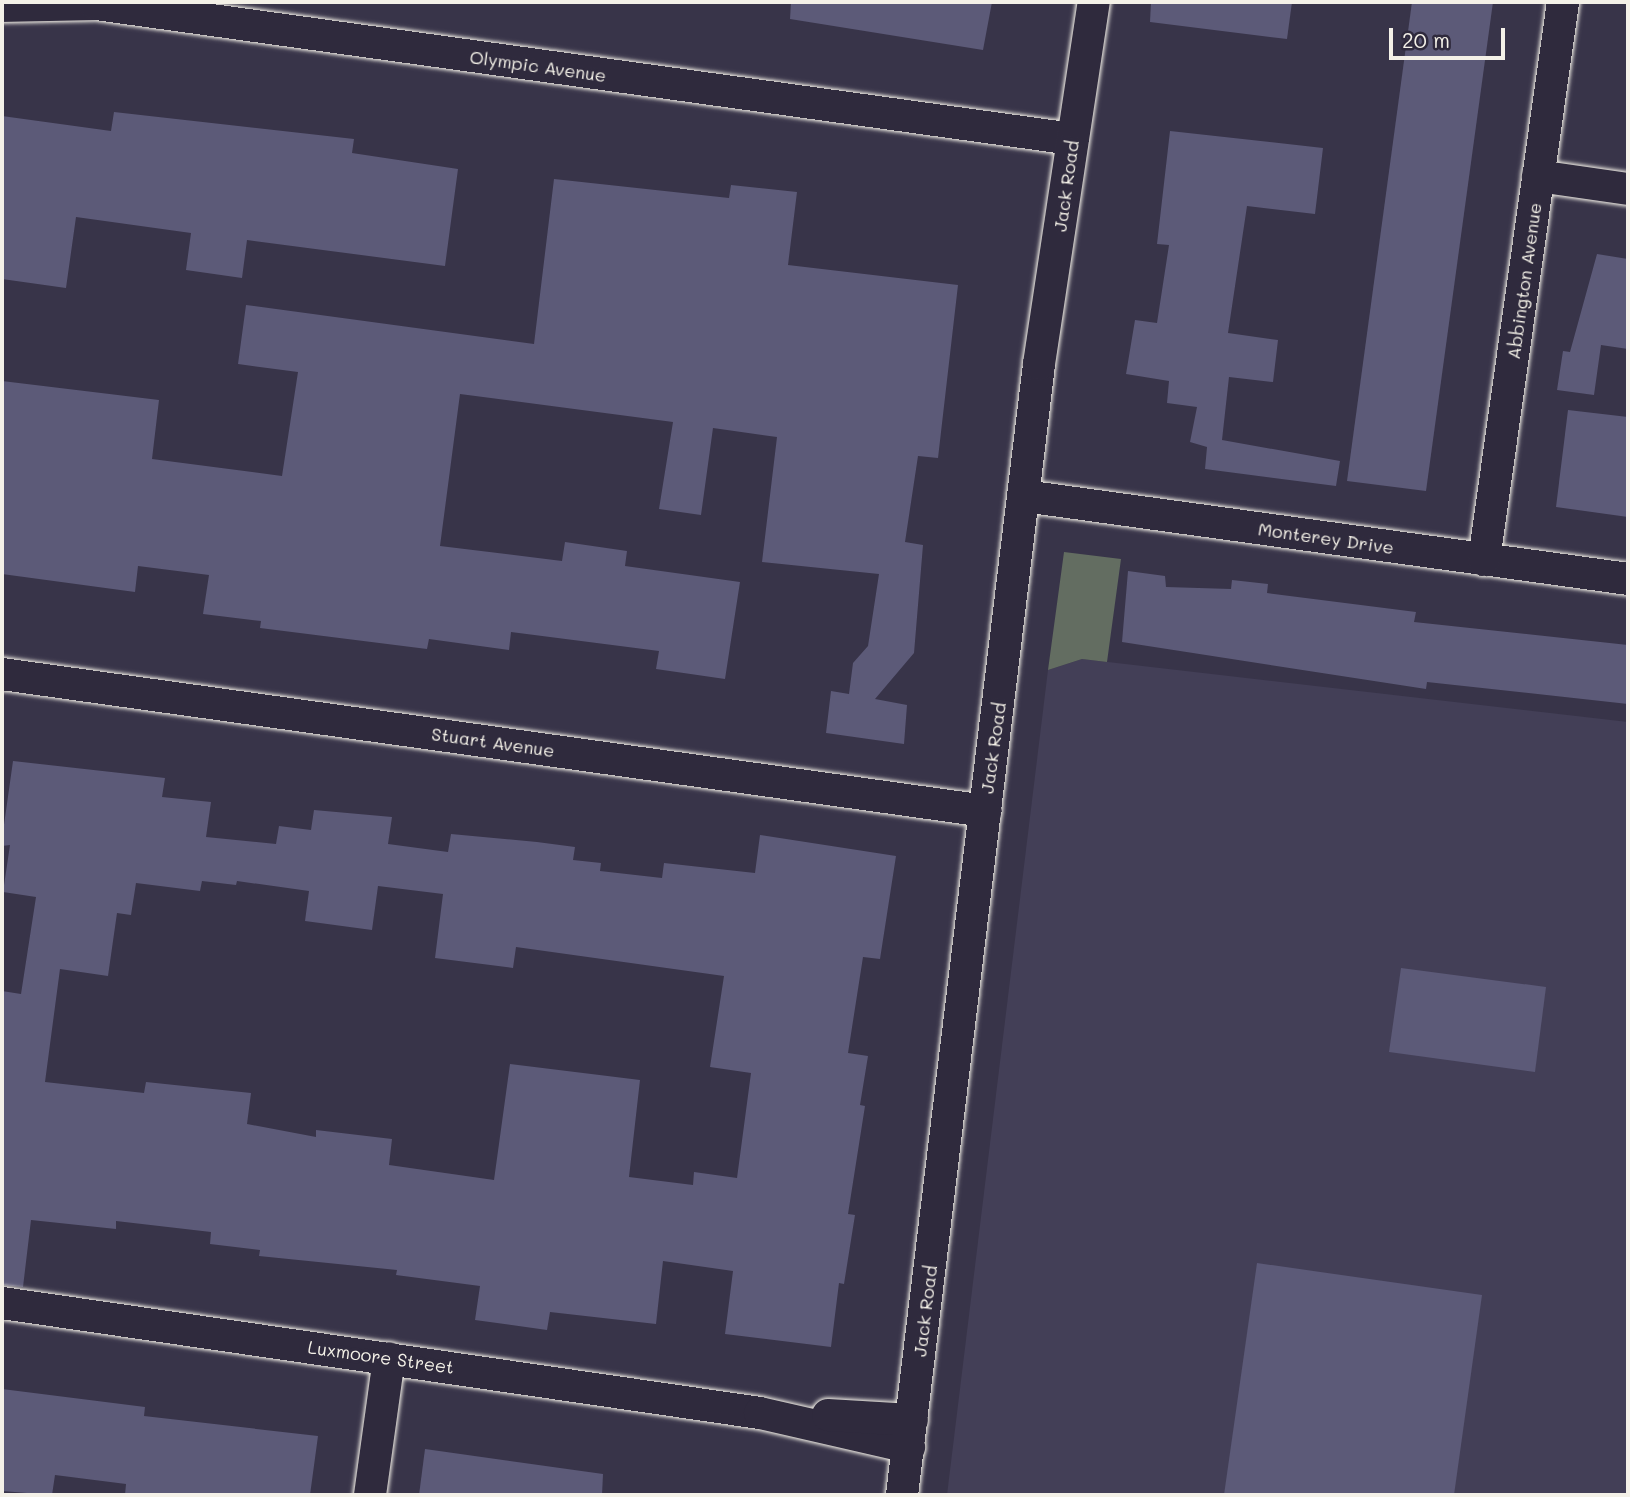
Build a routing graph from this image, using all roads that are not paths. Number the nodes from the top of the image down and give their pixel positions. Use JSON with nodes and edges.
{"nodes":[{"id":1,"x":1094,"y":2,"type":"edge"},
{"id":2,"x":1563,"y":2,"type":"edge"},
{"id":3,"x":2,"y":6,"type":"edge"},
{"id":4,"x":1073,"y":139,"type":"junction"},
{"id":5,"x":1538,"y":176,"type":"junction"},
{"id":6,"x":1628,"y":189,"type":"edge"},
{"id":7,"x":1024,"y":496,"type":"junction"},
{"id":8,"x":1484,"y":560,"type":"junction"},
{"id":9,"x":1628,"y":579,"type":"edge"},
{"id":10,"x":2,"y":674,"type":"edge"},
{"id":11,"x":985,"y":811,"type":"junction"},
{"id":12,"x":2,"y":1303,"type":"edge"},
{"id":13,"x":389,"y":1358,"type":"junction"},
{"id":14,"x":910,"y":1433,"type":"junction"},
{"id":15,"x":370,"y":1495,"type":"edge"},
{"id":16,"x":902,"y":1495,"type":"edge"}],
"edges":[{"from":1,"to":4,"type":"street","name":"Jack Road"},
{"from":2,"to":5,"type":"street","name":"Abbington Avenue"},
{"from":3,"to":4,"type":"street","name":"Olympic Avenue"},
{"from":4,"to":7,"type":"street","name":"Jack Road"},
{"from":5,"to":6,"type":"street"},
{"from":5,"to":8,"type":"street","name":"Abbington Avenue"},
{"from":7,"to":8,"type":"street","name":"Monterey Drive"},
{"from":7,"to":11,"type":"street","name":"Jack Road"},
{"from":8,"to":9,"type":"street","name":"Monterey Drive"},
{"from":10,"to":11,"type":"street","name":"Stuart Avenue"},
{"from":11,"to":14,"type":"street","name":"Jack Road"},
{"from":12,"to":13,"type":"street","name":"Luxmoore Street"},
{"from":13,"to":14,"type":"street","name":"Luxmoore Street"},
{"from":13,"to":15,"type":"street"},
{"from":14,"to":16,"type":"street","name":"Jack Road"}]}
